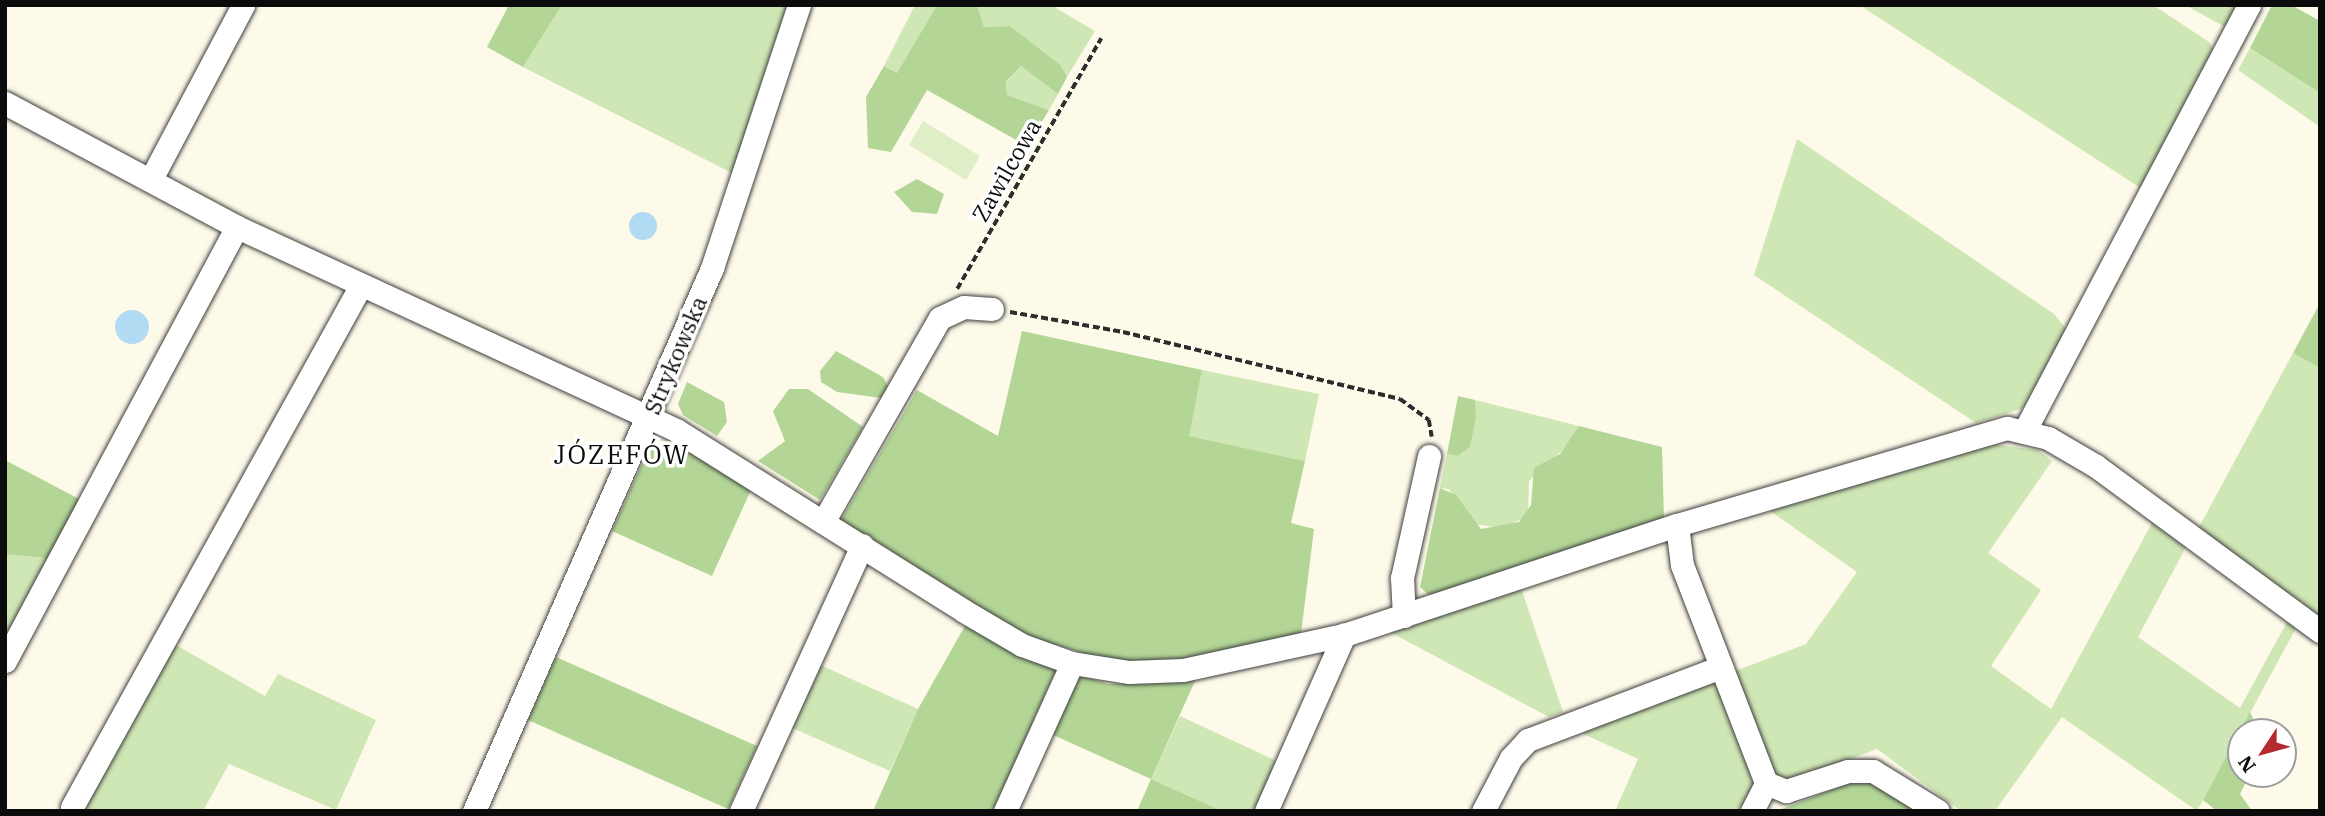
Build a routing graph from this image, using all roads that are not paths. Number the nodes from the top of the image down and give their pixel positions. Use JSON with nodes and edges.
{"nodes":[{"id":1,"x":243,"y":5,"type":"edge"},
{"id":2,"x":799,"y":5,"type":"edge"},
{"id":3,"x":2249,"y":5,"type":"edge"},
{"id":4,"x":5,"y":103,"type":"edge"},
{"id":5,"x":151,"y":179,"type":"junction"},
{"id":6,"x":237,"y":227,"type":"junction"},
{"id":7,"x":361,"y":285,"type":"junction"},
{"id":8,"x":992,"y":309,"type":"road end"},
{"id":9,"x":649,"y":418,"type":"junction"},
{"id":10,"x":2025,"y":430,"type":"junction"},
{"id":11,"x":1429,"y":456,"type":"road end"},
{"id":12,"x":823,"y":522,"type":"junction"},
{"id":13,"x":1677,"y":525,"type":"junction"},
{"id":14,"x":862,"y":545,"type":"junction"},
{"id":15,"x":1404,"y":616,"type":"junction"},
{"id":16,"x":2320,"y":631,"type":"edge"},
{"id":17,"x":1344,"y":635,"type":"junction"},
{"id":18,"x":5,"y":661,"type":"edge"},
{"id":19,"x":1072,"y":663,"type":"junction"},
{"id":20,"x":1719,"y":668,"type":"junction"},
{"id":21,"x":1766,"y":783,"type":"junction"},
{"id":22,"x":72,"y":807,"type":"dead end"},
{"id":23,"x":474,"y":811,"type":"edge"},
{"id":24,"x":741,"y":811,"type":"edge"},
{"id":25,"x":1005,"y":811,"type":"edge"},
{"id":26,"x":1266,"y":811,"type":"edge"},
{"id":27,"x":1483,"y":811,"type":"edge"},
{"id":28,"x":1752,"y":811,"type":"edge"},
{"id":29,"x":1938,"y":811,"type":"edge"}],
"edges":[{"from":1,"to":5,"type":"street"},
{"from":2,"to":9,"type":"street","name":"Strykowska"},
{"from":3,"to":10,"type":"street"},
{"from":4,"to":5,"type":"street"},
{"from":5,"to":6,"type":"street"},
{"from":6,"to":7,"type":"street"},
{"from":6,"to":18,"type":"street"},
{"from":7,"to":9,"type":"street"},
{"from":7,"to":22,"type":"street"},
{"from":8,"to":12,"type":"street"},
{"from":9,"to":12,"type":"street"},
{"from":9,"to":23,"type":"street","name":"Strykowska"},
{"from":10,"to":13,"type":"street"},
{"from":10,"to":16,"type":"street"},
{"from":11,"to":15,"type":"street"},
{"from":12,"to":14,"type":"street"},
{"from":13,"to":15,"type":"street"},
{"from":13,"to":20,"type":"street"},
{"from":14,"to":19,"type":"street"},
{"from":14,"to":24,"type":"street"},
{"from":15,"to":17,"type":"street"},
{"from":17,"to":19,"type":"street"},
{"from":17,"to":26,"type":"street"},
{"from":19,"to":25,"type":"street"},
{"from":20,"to":21,"type":"street"},
{"from":20,"to":27,"type":"street"},
{"from":21,"to":28,"type":"street"},
{"from":21,"to":29,"type":"street"}]}
